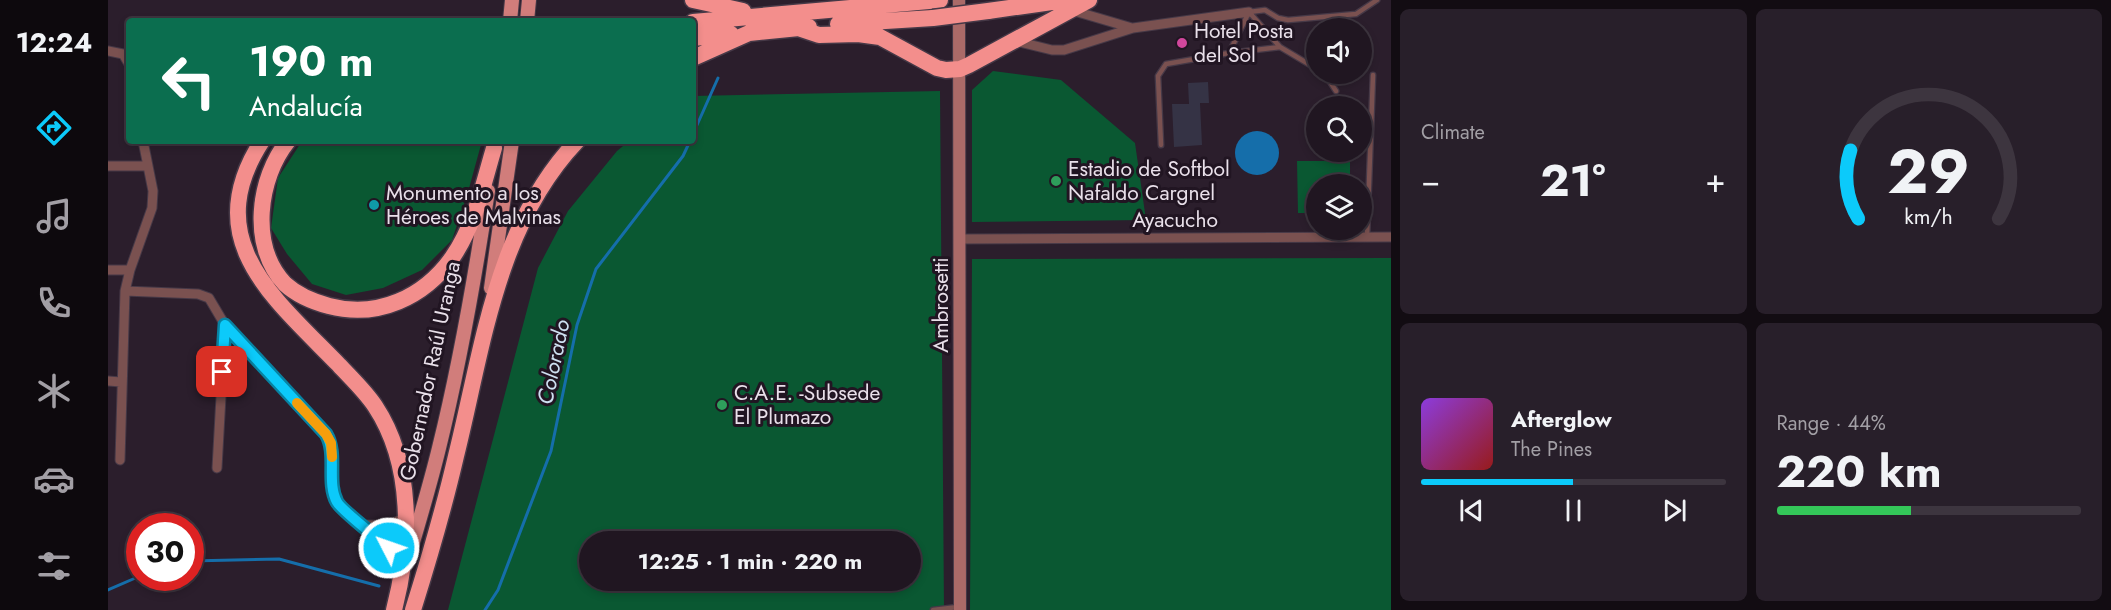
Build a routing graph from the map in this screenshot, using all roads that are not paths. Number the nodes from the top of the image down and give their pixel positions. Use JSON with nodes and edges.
{"nodes":[{"id":1,"x":512,"y":0,"type":"edge"},
{"id":2,"x":529,"y":0,"type":"edge"},
{"id":3,"x":693,"y":0,"type":"edge"},
{"id":4,"x":959,"y":0,"type":"edge"},
{"id":5,"x":1089,"y":0,"type":"edge"},
{"id":6,"x":1377,"y":0,"type":"edge"},
{"id":7,"x":1068,"y":5,"type":"edge"},
{"id":8,"x":935,"y":6,"type":"edge"},
{"id":9,"x":1249,"y":12,"type":"junction"},
{"id":10,"x":770,"y":15,"type":"junction"},
{"id":11,"x":510,"y":18,"type":"edge"},
{"id":12,"x":527,"y":18,"type":"edge"},
{"id":13,"x":696,"y":22,"type":"edge"},
{"id":14,"x":798,"y":28,"type":"junction"},
{"id":15,"x":1133,"y":28,"type":"junction"},
{"id":16,"x":749,"y":33,"type":"junction"},
{"id":17,"x":696,"y":38,"type":"edge"},
{"id":18,"x":1016,"y":40,"type":"junction"},
{"id":19,"x":1280,"y":47,"type":"junction"},
{"id":20,"x":108,"y":51,"type":"edge"},
{"id":21,"x":1229,"y":53,"type":"junction"},
{"id":22,"x":696,"y":57,"type":"edge"},
{"id":23,"x":126,"y":59,"type":"edge"},
{"id":24,"x":1306,"y":62,"type":"edge"},
{"id":25,"x":960,"y":69,"type":"junction"},
{"id":26,"x":1373,"y":75,"type":"dead end"},
{"id":27,"x":1331,"y":84,"type":"edge"},
{"id":28,"x":1336,"y":91,"type":"dead end"},
{"id":29,"x":144,"y":144,"type":"edge"},
{"id":30,"x":260,"y":144,"type":"edge"},
{"id":31,"x":285,"y":144,"type":"edge"},
{"id":32,"x":495,"y":144,"type":"edge"},
{"id":33,"x":512,"y":144,"type":"edge"},
{"id":34,"x":575,"y":144,"type":"edge"},
{"id":35,"x":1161,"y":145,"type":"dead end"},
{"id":36,"x":108,"y":166,"type":"edge"},
{"id":37,"x":148,"y":166,"type":"junction"},
{"id":38,"x":1369,"y":174,"type":"edge"},
{"id":39,"x":1306,"y":237,"type":"edge"},
{"id":40,"x":1372,"y":237,"type":"edge"},
{"id":41,"x":1391,"y":237,"type":"edge"},
{"id":42,"x":960,"y":239,"type":"junction"},
{"id":43,"x":108,"y":270,"type":"edge"},
{"id":44,"x":130,"y":270,"type":"junction"},
{"id":45,"x":125,"y":291,"type":"junction"},
{"id":46,"x":225,"y":325,"type":"junction"},
{"id":47,"x":485,"y":326,"type":"junction"},
{"id":48,"x":108,"y":381,"type":"edge"},
{"id":49,"x":121,"y":382,"type":"junction"},
{"id":50,"x":120,"y":460,"type":"dead end"},
{"id":51,"x":217,"y":468,"type":"dead end"},
{"id":52,"x":405,"y":516,"type":"junction"},
{"id":53,"x":363,"y":525,"type":"junction"},
{"id":54,"x":403,"y":563,"type":"junction"},
{"id":55,"x":960,"y":608,"type":"edge"},
{"id":56,"x":394,"y":609,"type":"edge"},
{"id":57,"x":413,"y":610,"type":"edge"},
{"id":58,"x":933,"y":610,"type":"edge"}],
"edges":[{"from":1,"to":11,"type":"main road"},
{"from":2,"to":12,"type":"main road"},
{"from":3,"to":10,"type":"highway"},
{"from":4,"to":25,"type":"street","name":"Ambrosetti"},
{"from":5,"to":7,"type":"highway"},
{"from":6,"to":9,"type":"lane"},
{"from":7,"to":8,"type":"highway","bridge":true},
{"from":7,"to":15,"type":"street"},
{"from":7,"to":18,"type":"highway"},
{"from":8,"to":10,"type":"highway"},
{"from":8,"to":14,"type":"highway"},
{"from":9,"to":15,"type":"street"},
{"from":9,"to":19,"type":"lane"},
{"from":9,"to":21,"type":"lane"},
{"from":10,"to":13,"type":"highway"},
{"from":14,"to":16,"type":"highway"},
{"from":14,"to":25,"type":"highway"},
{"from":15,"to":18,"type":"street"},
{"from":16,"to":17,"type":"highway"},
{"from":16,"to":22,"type":"highway"},
{"from":18,"to":25,"type":"highway"},
{"from":19,"to":21,"type":"lane"},
{"from":19,"to":24,"type":"lane"},
{"from":20,"to":23,"type":"street"},
{"from":21,"to":35,"type":"lane"},
{"from":25,"to":42,"type":"street","name":"Ambrosetti"},
{"from":26,"to":38,"type":"lane"},
{"from":27,"to":28,"type":"lane"},
{"from":29,"to":37,"type":"street"},
{"from":30,"to":52,"type":"highway","name":"Gobernador Raúl Uranga"},
{"from":31,"to":32,"type":"highway"},
{"from":32,"to":56,"type":"main road","name":"Gobernador Raúl Uranga"},
{"from":33,"to":47,"type":"main road","name":"Gobernador Raúl Uranga"},
{"from":34,"to":47,"type":"highway","name":"Gobernador Raúl Uranga"},
{"from":36,"to":37,"type":"street"},
{"from":37,"to":44,"type":"street"},
{"from":39,"to":42,"type":"street","name":"Ayacucho"},
{"from":40,"to":41,"type":"street","name":"Ayacucho"},
{"from":42,"to":55,"type":"street","name":"Ambrosetti"},
{"from":43,"to":44,"type":"street"},
{"from":44,"to":45,"type":"street"},
{"from":45,"to":46,"type":"street"},
{"from":45,"to":49,"type":"street"},
{"from":46,"to":51,"type":"street"},
{"from":46,"to":53,"type":"street"},
{"from":47,"to":57,"type":"highway","name":"Gobernador Raúl Uranga"},
{"from":48,"to":49,"type":"street"},
{"from":49,"to":50,"type":"street"},
{"from":52,"to":53,"type":"street"},
{"from":52,"to":54,"type":"highway","name":"Gobernador Raúl Uranga"},
{"from":53,"to":54,"type":"street"},
{"from":54,"to":56,"type":"highway","name":"Gobernador Raúl Uranga"},
{"from":55,"to":58,"type":"lane"}]}
